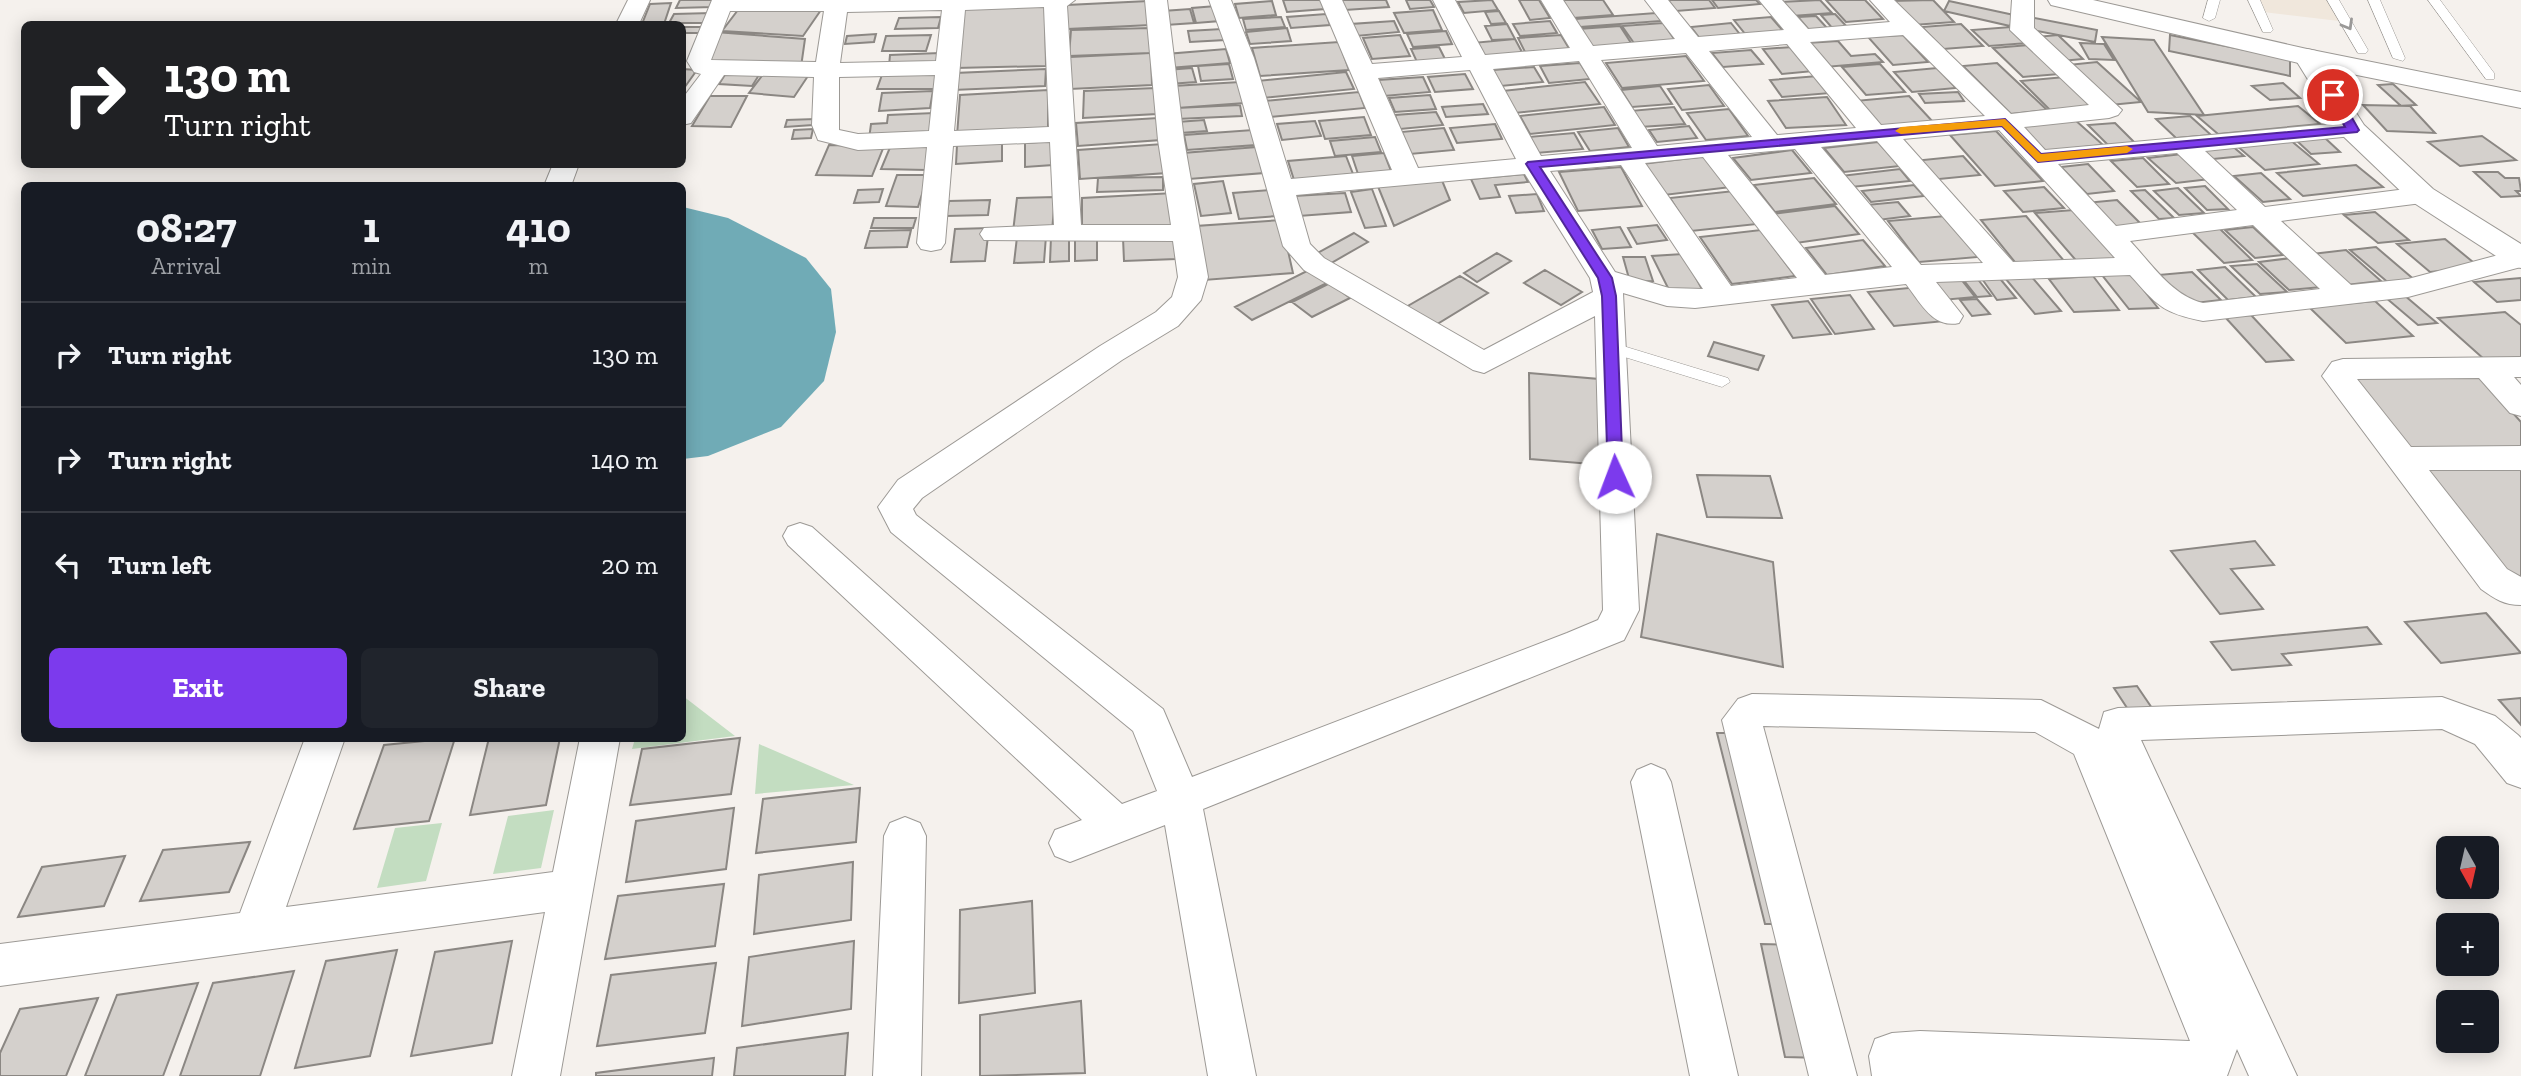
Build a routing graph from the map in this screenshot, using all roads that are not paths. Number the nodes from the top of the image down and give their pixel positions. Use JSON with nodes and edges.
{"nodes":[{"id":1,"x":639,"y":0,"type":"edge"},
{"id":2,"x":1055,"y":0,"type":"edge"},
{"id":3,"x":1064,"y":0,"type":"edge"},
{"id":4,"x":1156,"y":0,"type":"edge"},
{"id":5,"x":1220,"y":0,"type":"edge"},
{"id":6,"x":1331,"y":0,"type":"edge"},
{"id":7,"x":1444,"y":0,"type":"edge"},
{"id":8,"x":1552,"y":0,"type":"edge"},
{"id":9,"x":1656,"y":0,"type":"edge"},
{"id":10,"x":1770,"y":0,"type":"edge"},
{"id":11,"x":1881,"y":0,"type":"edge"},
{"id":12,"x":2023,"y":0,"type":"edge"},
{"id":13,"x":2060,"y":0,"type":"edge"},
{"id":14,"x":2126,"y":0,"type":"edge"},
{"id":15,"x":2254,"y":0,"type":"edge"},
{"id":16,"x":2333,"y":0,"type":"edge"},
{"id":17,"x":2374,"y":0,"type":"edge"},
{"id":18,"x":2434,"y":0,"type":"edge"},
{"id":19,"x":723,"y":2,"type":"edge"},
{"id":20,"x":837,"y":2,"type":"edge"},
{"id":21,"x":954,"y":2,"type":"edge"},
{"id":22,"x":2212,"y":9,"type":"edge"},
{"id":23,"x":629,"y":21,"type":"edge"},
{"id":24,"x":1909,"y":28,"type":"junction"},
{"id":25,"x":2277,"y":32,"type":"junction"},
{"id":26,"x":1798,"y":37,"type":"junction"},
{"id":27,"x":1692,"y":46,"type":"junction"},
{"id":28,"x":2362,"y":50,"type":"junction"},
{"id":29,"x":1586,"y":54,"type":"junction"},
{"id":30,"x":2307,"y":57,"type":"junction"},
{"id":31,"x":2399,"y":58,"type":"junction"},
{"id":32,"x":1478,"y":63,"type":"junction"},
{"id":33,"x":717,"y":68,"type":"junction"},
{"id":34,"x":947,"y":68,"type":"junction"},
{"id":35,"x":829,"y":70,"type":"junction"},
{"id":36,"x":1363,"y":72,"type":"junction"},
{"id":37,"x":2490,"y":76,"type":"junction"},
{"id":38,"x":2521,"y":83,"type":"edge"},
{"id":39,"x":2521,"y":100,"type":"edge"},
{"id":40,"x":686,"y":112,"type":"edge"},
{"id":41,"x":2005,"y":122,"type":"junction"},
{"id":42,"x":2353,"y":130,"type":"junction"},
{"id":43,"x":1879,"y":133,"type":"junction"},
{"id":44,"x":1064,"y":134,"type":"junction"},
{"id":45,"x":941,"y":139,"type":"junction"},
{"id":46,"x":1801,"y":139,"type":"junction"},
{"id":47,"x":1769,"y":142,"type":"junction"},
{"id":48,"x":2182,"y":144,"type":"junction"},
{"id":49,"x":1709,"y":148,"type":"junction"},
{"id":50,"x":1638,"y":154,"type":"junction"},
{"id":51,"x":2038,"y":158,"type":"junction"},
{"id":52,"x":1532,"y":164,"type":"junction"},
{"id":53,"x":1408,"y":176,"type":"junction"},
{"id":54,"x":1282,"y":188,"type":"junction"},
{"id":55,"x":2422,"y":195,"type":"junction"},
{"id":56,"x":2259,"y":214,"type":"junction"},
{"id":57,"x":1186,"y":233,"type":"junction"},
{"id":58,"x":994,"y":234,"type":"dead end"},
{"id":59,"x":1068,"y":234,"type":"junction"},
{"id":60,"x":2111,"y":235,"type":"junction"},
{"id":61,"x":931,"y":243,"type":"dead end"},
{"id":62,"x":2521,"y":258,"type":"edge"},
{"id":63,"x":2138,"y":266,"type":"junction"},
{"id":64,"x":2005,"y":270,"type":"junction"},
{"id":65,"x":1912,"y":274,"type":"junction"},
{"id":66,"x":1818,"y":285,"type":"junction"},
{"id":67,"x":1607,"y":287,"type":"junction"},
{"id":68,"x":1723,"y":296,"type":"junction"},
{"id":69,"x":2346,"y":297,"type":"junction"},
{"id":70,"x":1948,"y":316,"type":"dead end"},
{"id":71,"x":1611,"y":347,"type":"junction"},
{"id":72,"x":2521,"y":367,"type":"edge"},
{"id":73,"x":2488,"y":368,"type":"junction"},
{"id":74,"x":1723,"y":382,"type":"dead end"},
{"id":75,"x":2521,"y":405,"type":"edge"},
{"id":76,"x":2521,"y":458,"type":"edge"},
{"id":77,"x":2402,"y":459,"type":"junction"},
{"id":78,"x":800,"y":536,"type":"dead end"},
{"id":79,"x":2521,"y":591,"type":"edge"},
{"id":80,"x":324,"y":742,"type":"edge"},
{"id":81,"x":599,"y":742,"type":"edge"},
{"id":82,"x":2521,"y":771,"type":"edge"},
{"id":83,"x":1651,"y":782,"type":"dead end"},
{"id":84,"x":1181,"y":801,"type":"junction"},
{"id":85,"x":1117,"y":826,"type":"junction"},
{"id":86,"x":905,"y":836,"type":"dead end"},
{"id":87,"x":1070,"y":843,"type":"dead end"},
{"id":88,"x":573,"y":889,"type":"junction"},
{"id":89,"x":255,"y":931,"type":"junction"},
{"id":90,"x":0,"y":965,"type":"edge"},
{"id":91,"x":536,"y":1076,"type":"edge"},
{"id":92,"x":897,"y":1076,"type":"edge"},
{"id":93,"x":1233,"y":1076,"type":"edge"},
{"id":94,"x":1714,"y":1076,"type":"edge"},
{"id":95,"x":1833,"y":1076,"type":"edge"},
{"id":96,"x":1896,"y":1076,"type":"edge"},
{"id":97,"x":2273,"y":1076,"type":"edge"}],
"edges":[{"from":1,"to":23,"type":"street"},
{"from":2,"to":3,"type":"street"},
{"from":2,"to":21,"type":"street"},
{"from":2,"to":44,"type":"street"},
{"from":4,"to":57,"type":"street"},
{"from":5,"to":54,"type":"street"},
{"from":6,"to":36,"type":"street"},
{"from":7,"to":32,"type":"street"},
{"from":8,"to":29,"type":"street"},
{"from":9,"to":27,"type":"street"},
{"from":10,"to":26,"type":"street"},
{"from":11,"to":24,"type":"street"},
{"from":12,"to":41,"type":"street"},
{"from":13,"to":30,"type":"main road"},
{"from":14,"to":22,"type":"main road"},
{"from":15,"to":25,"type":"lane"},
{"from":16,"to":28,"type":"lane","one_way":true},
{"from":17,"to":31,"type":"lane"},
{"from":18,"to":37,"type":"lane"},
{"from":19,"to":20,"type":"street"},
{"from":19,"to":33,"type":"street"},
{"from":20,"to":21,"type":"street"},
{"from":20,"to":35,"type":"street"},
{"from":21,"to":34,"type":"street"},
{"from":22,"to":25,"type":"main road"},
{"from":24,"to":26,"type":"street"},
{"from":24,"to":41,"type":"street"},
{"from":25,"to":28,"type":"main road"},
{"from":26,"to":27,"type":"street"},
{"from":26,"to":43,"type":"street"},
{"from":27,"to":29,"type":"street"},
{"from":27,"to":47,"type":"street"},
{"from":28,"to":31,"type":"main road"},
{"from":29,"to":32,"type":"street"},
{"from":29,"to":50,"type":"street"},
{"from":30,"to":39,"type":"main road"},
{"from":30,"to":42,"type":"main road"},
{"from":31,"to":37,"type":"main road"},
{"from":32,"to":36,"type":"street"},
{"from":32,"to":52,"type":"street"},
{"from":33,"to":35,"type":"street"},
{"from":33,"to":40,"type":"street"},
{"from":34,"to":35,"type":"street"},
{"from":34,"to":45,"type":"street"},
{"from":35,"to":45,"type":"street"},
{"from":36,"to":53,"type":"street"},
{"from":37,"to":38,"type":"main road"},
{"from":41,"to":43,"type":"street"},
{"from":41,"to":51,"type":"street"},
{"from":42,"to":48,"type":"street"},
{"from":42,"to":55,"type":"main road"},
{"from":43,"to":46,"type":"street"},
{"from":43,"to":64,"type":"street"},
{"from":44,"to":45,"type":"street"},
{"from":44,"to":59,"type":"street"},
{"from":45,"to":61,"type":"street"},
{"from":46,"to":47,"type":"street"},
{"from":46,"to":65,"type":"street"},
{"from":47,"to":49,"type":"street"},
{"from":48,"to":51,"type":"street"},
{"from":48,"to":56,"type":"street"},
{"from":49,"to":50,"type":"street"},
{"from":49,"to":66,"type":"street"},
{"from":50,"to":52,"type":"street"},
{"from":50,"to":68,"type":"street"},
{"from":51,"to":60,"type":"street"},
{"from":52,"to":53,"type":"street"},
{"from":52,"to":67,"type":"street"},
{"from":53,"to":54,"type":"street"},
{"from":54,"to":67,"type":"street"},
{"from":55,"to":56,"type":"street"},
{"from":55,"to":62,"type":"main road"},
{"from":56,"to":60,"type":"street"},
{"from":56,"to":69,"type":"street"},
{"from":57,"to":59,"type":"street"},
{"from":57,"to":84,"type":"street"},
{"from":58,"to":59,"type":"street"},
{"from":60,"to":63,"type":"street"},
{"from":62,"to":69,"type":"street"},
{"from":63,"to":64,"type":"street"},
{"from":63,"to":69,"type":"street"},
{"from":64,"to":65,"type":"street"},
{"from":65,"to":66,"type":"street"},
{"from":65,"to":70,"type":"street"},
{"from":66,"to":68,"type":"street"},
{"from":67,"to":68,"type":"street"},
{"from":67,"to":71,"type":"street"},
{"from":71,"to":74,"type":"lane"},
{"from":71,"to":84,"type":"street"},
{"from":72,"to":73,"type":"street"},
{"from":73,"to":75,"type":"street"},
{"from":73,"to":77,"type":"street"},
{"from":76,"to":77,"type":"street"},
{"from":77,"to":79,"type":"street"},
{"from":78,"to":85,"type":"street"},
{"from":80,"to":89,"type":"street"},
{"from":81,"to":88,"type":"street"},
{"from":82,"to":97,"type":"street"},
{"from":83,"to":94,"type":"street"},
{"from":84,"to":85,"type":"street"},
{"from":84,"to":93,"type":"street"},
{"from":85,"to":87,"type":"street"},
{"from":86,"to":92,"type":"street"},
{"from":88,"to":89,"type":"street"},
{"from":88,"to":91,"type":"street"},
{"from":89,"to":90,"type":"street"},
{"from":95,"to":96,"type":"street"}]}
